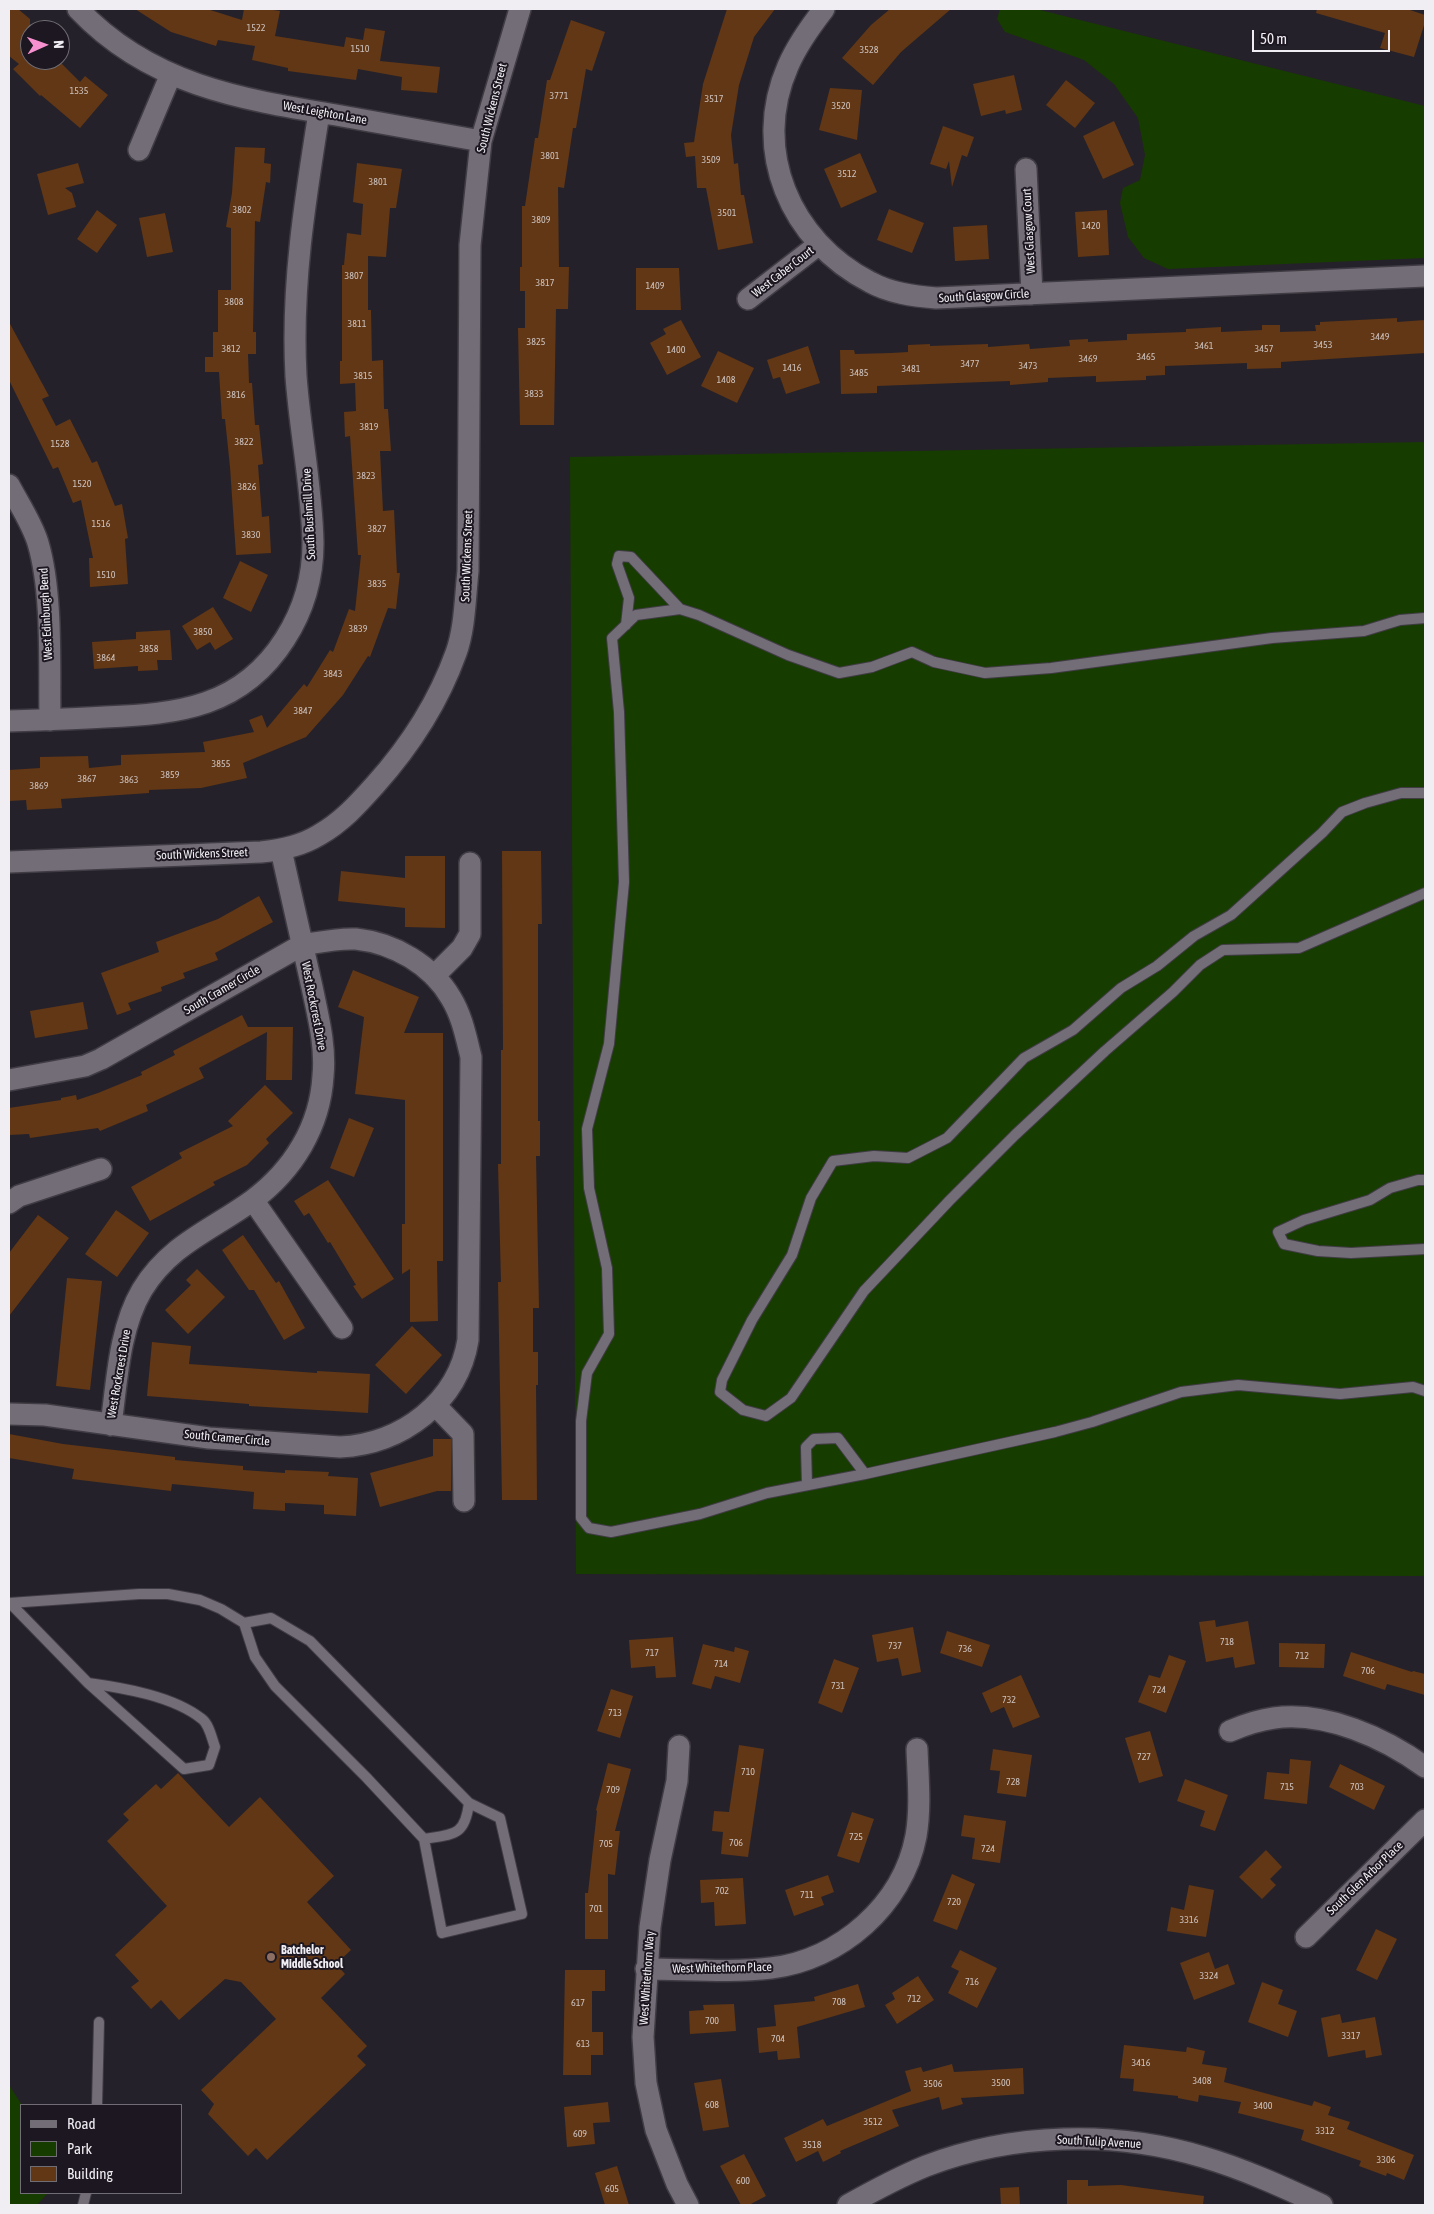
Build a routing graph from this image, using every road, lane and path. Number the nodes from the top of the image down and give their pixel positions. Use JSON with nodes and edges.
{"nodes":[{"id":1,"x":78,"y":9,"type":"edge"},
{"id":2,"x":520,"y":9,"type":"edge"},
{"id":3,"x":824,"y":9,"type":"edge"},
{"id":4,"x":171,"y":74,"type":"junction"},
{"id":5,"x":319,"y":112,"type":"junction"},
{"id":6,"x":481,"y":141,"type":"junction"},
{"id":7,"x":139,"y":150,"type":"dead end"},
{"id":8,"x":1026,"y":169,"type":"dead end"},
{"id":9,"x":818,"y":245,"type":"junction"},
{"id":10,"x":1425,"y":276,"type":"edge"},
{"id":11,"x":1032,"y":294,"type":"junction"},
{"id":12,"x":748,"y":299,"type":"dead end"},
{"id":13,"x":9,"y":485,"type":"edge"},
{"id":14,"x":680,"y":609,"type":"junction"},
{"id":15,"x":1425,"y":618,"type":"edge"},
{"id":16,"x":626,"y":624,"type":"junction"},
{"id":17,"x":50,"y":720,"type":"junction"},
{"id":18,"x":9,"y":721,"type":"edge"},
{"id":19,"x":1425,"y":793,"type":"edge"},
{"id":20,"x":281,"y":850,"type":"junction"},
{"id":21,"x":9,"y":862,"type":"edge"},
{"id":22,"x":470,"y":863,"type":"dead end"},
{"id":23,"x":1425,"y":893,"type":"edge"},
{"id":24,"x":302,"y":945,"type":"junction"},
{"id":25,"x":434,"y":976,"type":"junction"},
{"id":26,"x":9,"y":1080,"type":"edge"},
{"id":27,"x":101,"y":1169,"type":"dead end"},
{"id":28,"x":1425,"y":1180,"type":"edge"},
{"id":29,"x":253,"y":1200,"type":"junction"},
{"id":30,"x":9,"y":1203,"type":"edge"},
{"id":31,"x":1425,"y":1249,"type":"edge"},
{"id":32,"x":342,"y":1328,"type":"dead end"},
{"id":33,"x":1425,"y":1391,"type":"edge"},
{"id":34,"x":435,"y":1405,"type":"junction"},
{"id":35,"x":9,"y":1414,"type":"edge"},
{"id":36,"x":111,"y":1425,"type":"junction"},
{"id":37,"x":865,"y":1474,"type":"junction"},
{"id":38,"x":807,"y":1485,"type":"junction"},
{"id":39,"x":464,"y":1501,"type":"dead end"},
{"id":40,"x":10,"y":1603,"type":"edge"},
{"id":41,"x":244,"y":1622,"type":"junction"},
{"id":42,"x":88,"y":1683,"type":"junction"},
{"id":43,"x":1230,"y":1731,"type":"dead end"},
{"id":44,"x":679,"y":1746,"type":"dead end"},
{"id":45,"x":917,"y":1749,"type":"dead end"},
{"id":46,"x":1425,"y":1767,"type":"edge"},
{"id":47,"x":469,"y":1802,"type":"junction"},
{"id":48,"x":1425,"y":1820,"type":"edge"},
{"id":49,"x":424,"y":1839,"type":"junction"},
{"id":50,"x":1306,"y":1937,"type":"dead end"},
{"id":51,"x":646,"y":1969,"type":"junction"},
{"id":52,"x":99,"y":2022,"type":"dead end"},
{"id":53,"x":97,"y":2104,"type":"edge"},
{"id":54,"x":688,"y":2205,"type":"edge"},
{"id":55,"x":848,"y":2205,"type":"edge"},
{"id":56,"x":1322,"y":2205,"type":"edge"}],
"edges":[{"from":1,"to":4,"type":"street","name":"West Leighton Lane"},
{"from":2,"to":6,"type":"street","name":"South Wickens Street"},
{"from":3,"to":9,"type":"street","name":"South Glasgow Circle"},
{"from":4,"to":5,"type":"street","name":"West Leighton Lane"},
{"from":4,"to":7,"type":"street"},
{"from":5,"to":6,"type":"street","name":"West Leighton Lane"},
{"from":5,"to":17,"type":"street","name":"South Bushmill Drive"},
{"from":6,"to":20,"type":"street","name":"South Wickens Street"},
{"from":8,"to":11,"type":"street","name":"West Glasgow Court"},
{"from":9,"to":11,"type":"street","name":"South Glasgow Circle"},
{"from":9,"to":12,"type":"street","name":"West Caber Court"},
{"from":10,"to":11,"type":"street","name":"South Glasgow Circle"},
{"from":13,"to":17,"type":"street","name":"West Edinburgh Bend"},
{"from":14,"to":15,"type":"lane"},
{"from":14,"to":16,"type":"lane"},
{"from":14,"to":16,"type":"lane"},
{"from":16,"to":38,"type":"lane"},
{"from":17,"to":18,"type":"street","name":"South Bushmill Drive"},
{"from":19,"to":23,"type":"lane"},
{"from":20,"to":21,"type":"street","name":"South Wickens Street"},
{"from":20,"to":24,"type":"street","name":"West Rockcrest Drive"},
{"from":22,"to":25,"type":"street"},
{"from":24,"to":25,"type":"street","name":"South Cramer Circle"},
{"from":24,"to":26,"type":"street","name":"South Cramer Circle"},
{"from":24,"to":29,"type":"street","name":"West Rockcrest Drive"},
{"from":25,"to":34,"type":"street","name":"South Cramer Circle"},
{"from":27,"to":30,"type":"street"},
{"from":28,"to":31,"type":"lane"},
{"from":29,"to":32,"type":"street"},
{"from":29,"to":36,"type":"street","name":"West Rockcrest Drive"},
{"from":33,"to":37,"type":"lane"},
{"from":34,"to":36,"type":"street","name":"South Cramer Circle"},
{"from":34,"to":39,"type":"street"},
{"from":35,"to":36,"type":"street","name":"South Cramer Circle"},
{"from":37,"to":38,"type":"lane"},
{"from":37,"to":38,"type":"lane"},
{"from":40,"to":41,"type":"lane"},
{"from":40,"to":42,"type":"lane"},
{"from":41,"to":47,"type":"lane"},
{"from":41,"to":49,"type":"lane"},
{"from":42,"to":42,"type":"lane"},
{"from":43,"to":46,"type":"street"},
{"from":44,"to":51,"type":"street","name":"West Whitethorn Way"},
{"from":45,"to":51,"type":"street","name":"West Whitethorn Place"},
{"from":47,"to":49,"type":"lane"},
{"from":47,"to":49,"type":"lane"},
{"from":48,"to":50,"type":"street","name":"South Glen Arbor Place"},
{"from":51,"to":54,"type":"street","name":"West Whitethorn Way"},
{"from":52,"to":53,"type":"lane"},
{"from":55,"to":56,"type":"street","name":"South Tulip Avenue"}]}
